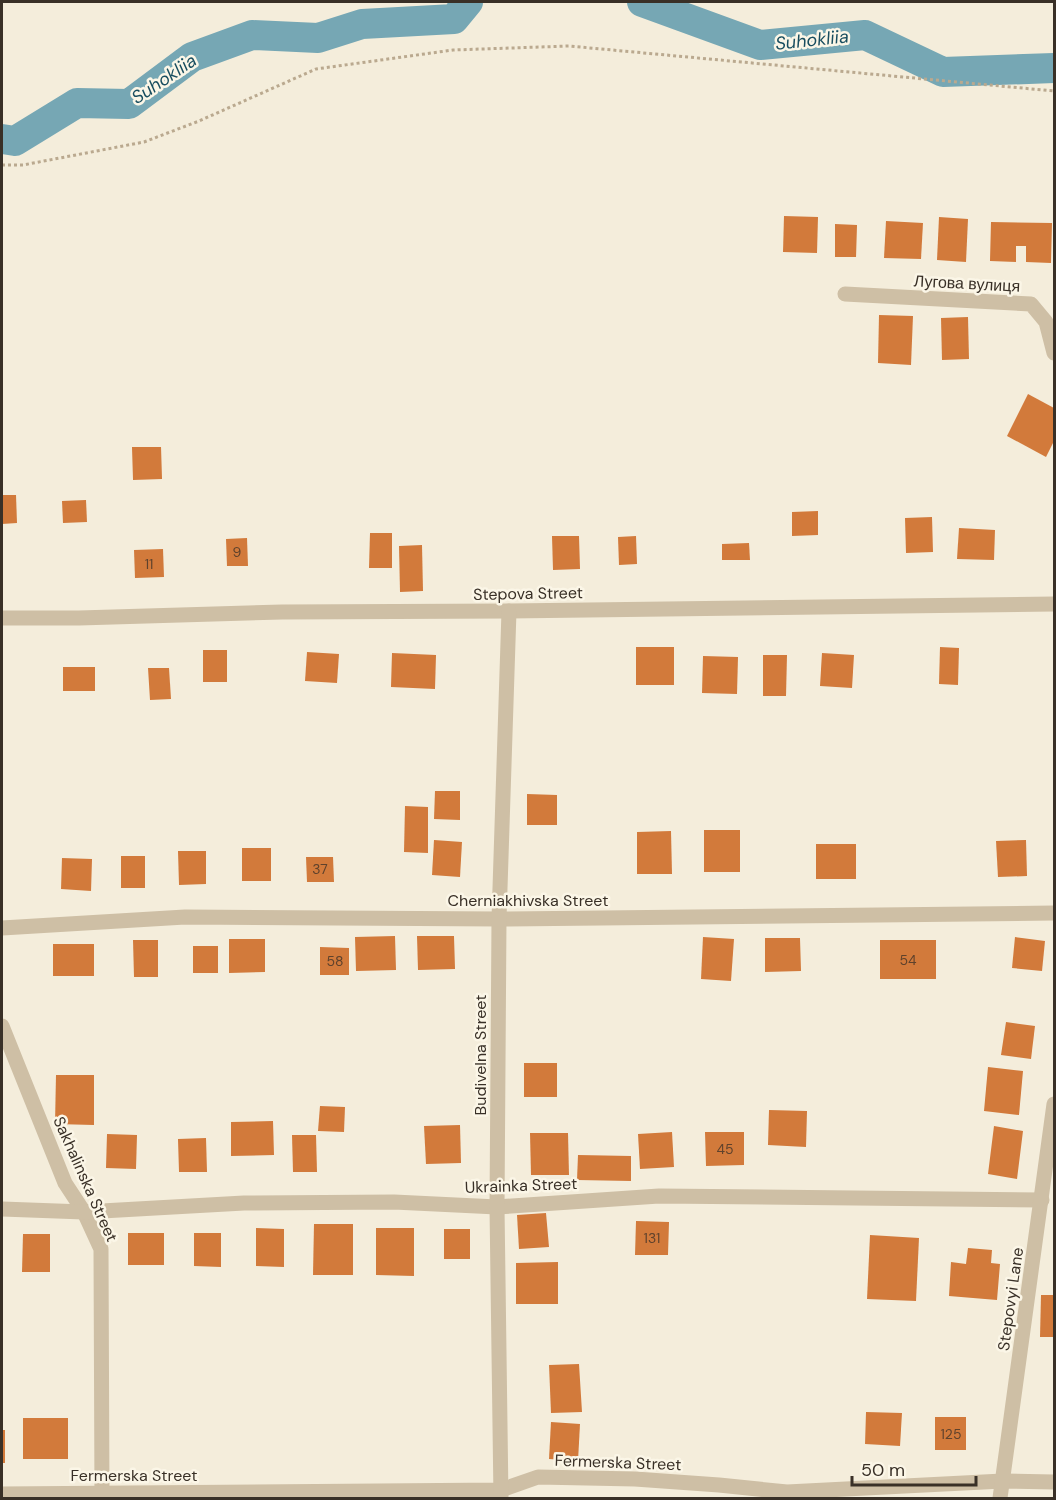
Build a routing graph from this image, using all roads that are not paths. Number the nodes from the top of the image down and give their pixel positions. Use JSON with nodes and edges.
{"nodes":[{"id":1,"x":845,"y":294,"type":"dead end"},
{"id":2,"x":1054,"y":353,"type":"edge"},
{"id":3,"x":1054,"y":604,"type":"edge"},
{"id":4,"x":510,"y":611,"type":"junction"},
{"id":5,"x":2,"y":618,"type":"edge"},
{"id":6,"x":1054,"y":913,"type":"edge"},
{"id":7,"x":499,"y":919,"type":"junction"},
{"id":8,"x":2,"y":928,"type":"edge"},
{"id":9,"x":2,"y":1026,"type":"edge"},
{"id":10,"x":1054,"y":1104,"type":"edge"},
{"id":11,"x":1042,"y":1200,"type":"junction"},
{"id":12,"x":497,"y":1207,"type":"junction"},
{"id":13,"x":2,"y":1209,"type":"edge"},
{"id":14,"x":84,"y":1212,"type":"junction"},
{"id":15,"x":1003,"y":1481,"type":"junction"},
{"id":16,"x":1054,"y":1482,"type":"edge"},
{"id":17,"x":2,"y":1494,"type":"edge"},
{"id":18,"x":501,"y":1494,"type":"edge"},
{"id":19,"x":102,"y":1496,"type":"edge"},
{"id":20,"x":1000,"y":1498,"type":"edge"}],
"edges":[{"from":1,"to":2,"type":"street","name":"Лугова вулиця"},
{"from":3,"to":4,"type":"street","name":"Stepova Street"},
{"from":4,"to":5,"type":"street","name":"Stepova Street"},
{"from":4,"to":7,"type":"street","name":"Budivelna Street"},
{"from":6,"to":7,"type":"street","name":"Cherniakhivska Street"},
{"from":7,"to":8,"type":"street","name":"Cherniakhivska Street"},
{"from":7,"to":12,"type":"street","name":"Budivelna Street"},
{"from":9,"to":14,"type":"street","name":"Sakhalinska Street"},
{"from":10,"to":11,"type":"street","name":"Stepovyi Lane"},
{"from":11,"to":12,"type":"street","name":"Ukrainka Street"},
{"from":11,"to":15,"type":"street","name":"Stepovyi Lane"},
{"from":12,"to":14,"type":"street","name":"Ukrainka Street"},
{"from":12,"to":18,"type":"street","name":"Budivelna Street"},
{"from":13,"to":14,"type":"street","name":"Ukrainka Street"},
{"from":14,"to":19,"type":"street","name":"Sakhalinska Street"},
{"from":15,"to":16,"type":"street","name":"Fermerska Street"},
{"from":15,"to":18,"type":"street","name":"Fermerska Street"},
{"from":15,"to":20,"type":"street","name":"Stepovyi Lane"},
{"from":17,"to":19,"type":"street","name":"Fermerska Street"},
{"from":18,"to":19,"type":"street","name":"Fermerska Street"}]}
